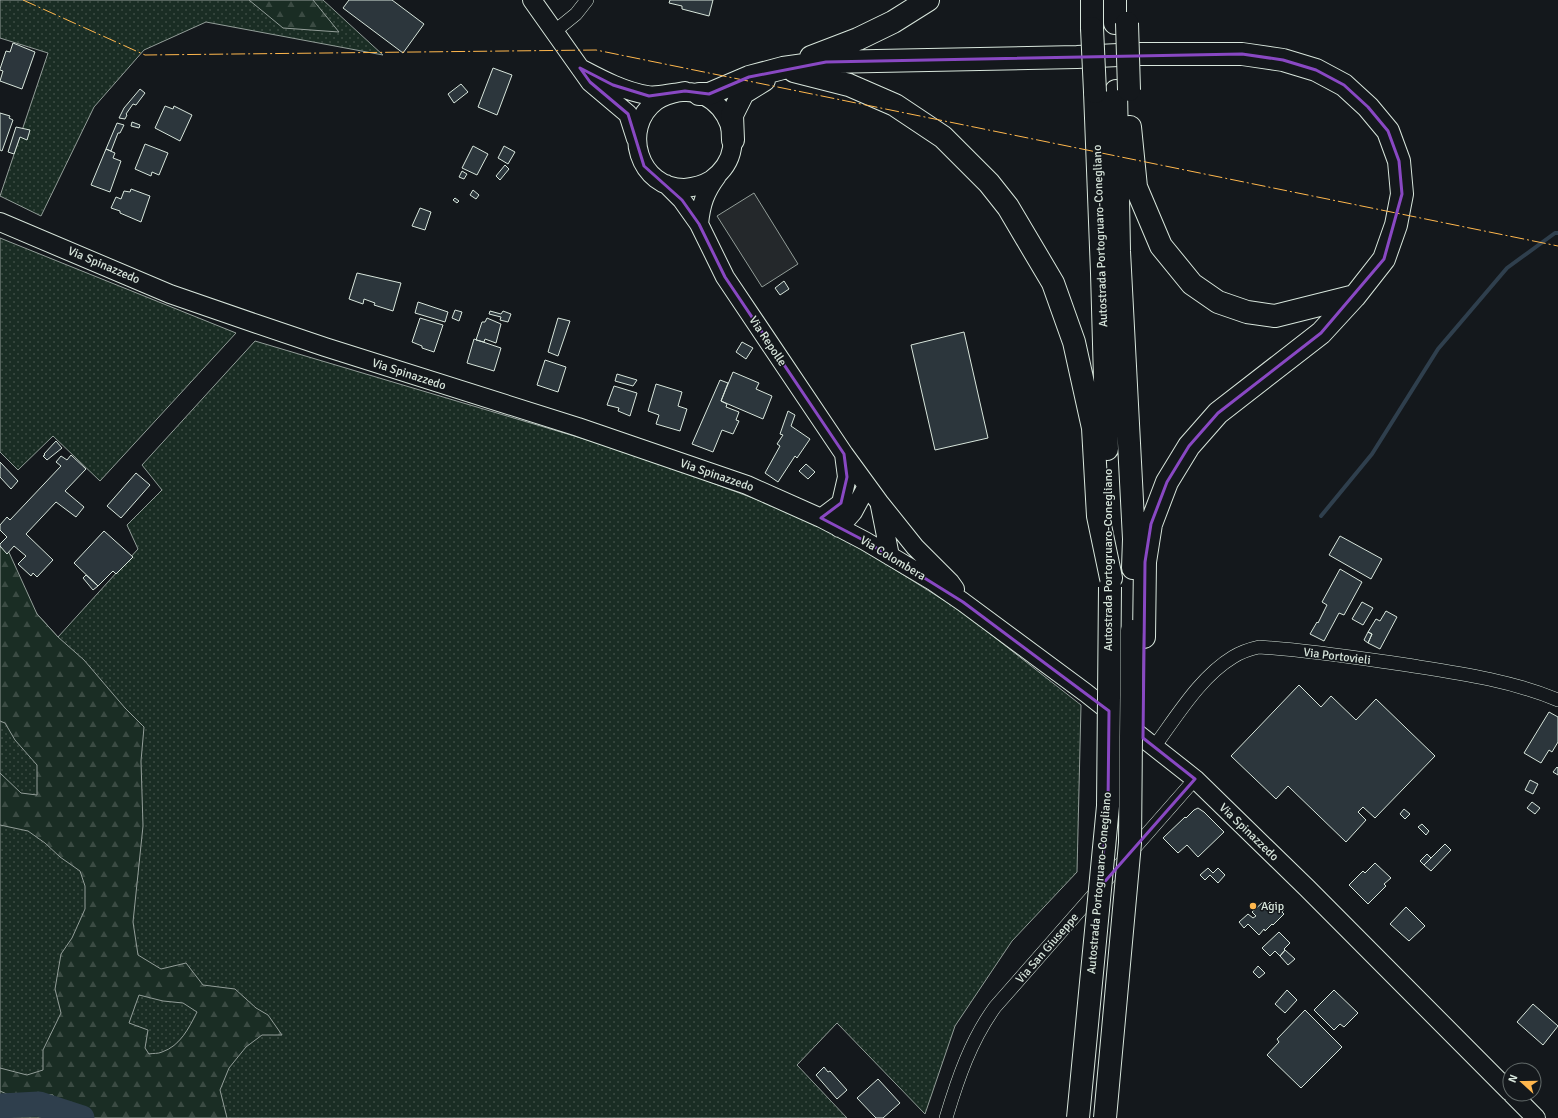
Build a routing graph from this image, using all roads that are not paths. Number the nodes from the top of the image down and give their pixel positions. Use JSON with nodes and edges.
{"nodes":[{"id":1,"x":532,"y":0,"type":"edge"},
{"id":2,"x":587,"y":0,"type":"edge"},
{"id":3,"x":928,"y":0,"type":"edge"},
{"id":4,"x":1092,"y":0,"type":"edge"},
{"id":5,"x":1115,"y":0,"type":"edge"},
{"id":6,"x":1124,"y":0,"type":"edge"},
{"id":7,"x":1121,"y":23,"type":"junction"},
{"id":8,"x":555,"y":31,"type":"junction"},
{"id":9,"x":580,"y":68,"type":"junction"},
{"id":10,"x":783,"y":68,"type":"junction"},
{"id":11,"x":1123,"y":91,"type":"junction"},
{"id":12,"x":692,"y":93,"type":"junction"},
{"id":13,"x":636,"y":140,"type":"junction"},
{"id":14,"x":733,"y":140,"type":"junction"},
{"id":15,"x":719,"y":174,"type":"junction"},
{"id":16,"x":666,"y":184,"type":"junction"},
{"id":17,"x":0,"y":222,"type":"edge"},
{"id":18,"x":700,"y":224,"type":"junction"},
{"id":19,"x":1355,"y":296,"type":"junction"},
{"id":20,"x":844,"y":454,"type":"junction"},
{"id":21,"x":867,"y":486,"type":"junction"},
{"id":22,"x":879,"y":502,"type":"junction"},
{"id":23,"x":821,"y":518,"type":"junction"},
{"id":24,"x":839,"y":528,"type":"junction"},
{"id":25,"x":890,"y":556,"type":"junction"},
{"id":26,"x":1110,"y":583,"type":"junction"},
{"id":27,"x":963,"y":602,"type":"junction"},
{"id":28,"x":1138,"y":634,"type":"junction"},
{"id":29,"x":1558,"y":700,"type":"edge"},
{"id":30,"x":1154,"y":747,"type":"junction"},
{"id":31,"x":1195,"y":779,"type":"junction"},
{"id":32,"x":1502,"y":1084,"type":"edge"},
{"id":33,"x":1520,"y":1102,"type":"edge"},
{"id":34,"x":946,"y":1118,"type":"edge"},
{"id":35,"x":1078,"y":1118,"type":"edge"},
{"id":36,"x":1105,"y":1118,"type":"edge"},
{"id":37,"x":1536,"y":1118,"type":"edge"}],
"edges":[{"from":1,"to":8,"type":"street","name":"Via Repolle"},
{"from":2,"to":8,"type":"street"},
{"from":3,"to":10,"type":"highway"},
{"from":4,"to":26,"type":"highway","name":"Autostrada Portogruaro-Conegliano","bridge":true},
{"from":5,"to":7,"type":"highway","name":"Autostrada Portogruaro-Conegliano"},
{"from":6,"to":7,"type":"highway"},
{"from":7,"to":11,"type":"highway","name":"Autostrada Portogruaro-Conegliano"},
{"from":8,"to":9,"type":"street","name":"Via Repolle"},
{"from":9,"to":12,"type":"street","name":"Via Repolle"},
{"from":9,"to":13,"type":"street","name":"Via Repolle"},
{"from":10,"to":12,"type":"highway"},
{"from":10,"to":14,"type":"highway"},
{"from":10,"to":19,"type":"highway"},
{"from":10,"to":26,"type":"highway"},
{"from":11,"to":19,"type":"highway"},
{"from":11,"to":28,"type":"highway","name":"Autostrada Portogruaro-Conegliano"},
{"from":12,"to":13,"type":"street","name":"Via Repolle"},
{"from":12,"to":14,"type":"street","name":"Via Repolle"},
{"from":13,"to":16,"type":"street","name":"Via Repolle"},
{"from":14,"to":15,"type":"street","name":"Via Repolle"},
{"from":15,"to":16,"type":"street","name":"Via Repolle"},
{"from":15,"to":18,"type":"street","name":"Via Repolle"},
{"from":16,"to":18,"type":"street","name":"Via Repolle"},
{"from":17,"to":23,"type":"street","name":"Via Spinazzedo"},
{"from":18,"to":20,"type":"street","name":"Via Repolle"},
{"from":19,"to":28,"type":"highway"},
{"from":20,"to":21,"type":"street","name":"Via Repolle"},
{"from":20,"to":23,"type":"street","name":"Via Repolle"},
{"from":21,"to":22,"type":"street","name":"Via Repolle"},
{"from":21,"to":24,"type":"street"},
{"from":22,"to":25,"type":"street","name":"Via Repolle"},
{"from":22,"to":27,"type":"street","name":"Via Repolle"},
{"from":23,"to":24,"type":"street","name":"Via Colombera"},
{"from":24,"to":25,"type":"street","name":"Via Colombera"},
{"from":25,"to":27,"type":"street","name":"Via Colombera"},
{"from":26,"to":35,"type":"highway","name":"Autostrada Portogruaro-Conegliano","bridge":true},
{"from":27,"to":30,"type":"street","name":"Via Spinazzedo"},
{"from":28,"to":36,"type":"highway","bridge":true},
{"from":29,"to":30,"type":"street","name":"Via Portovieli"},
{"from":30,"to":31,"type":"street","name":"Via Spinazzedo"},
{"from":31,"to":32,"type":"street","name":"Via Spinazzedo"},
{"from":31,"to":34,"type":"street","name":"Via San Giuseppe"},
{"from":33,"to":37,"type":"street"}]}
